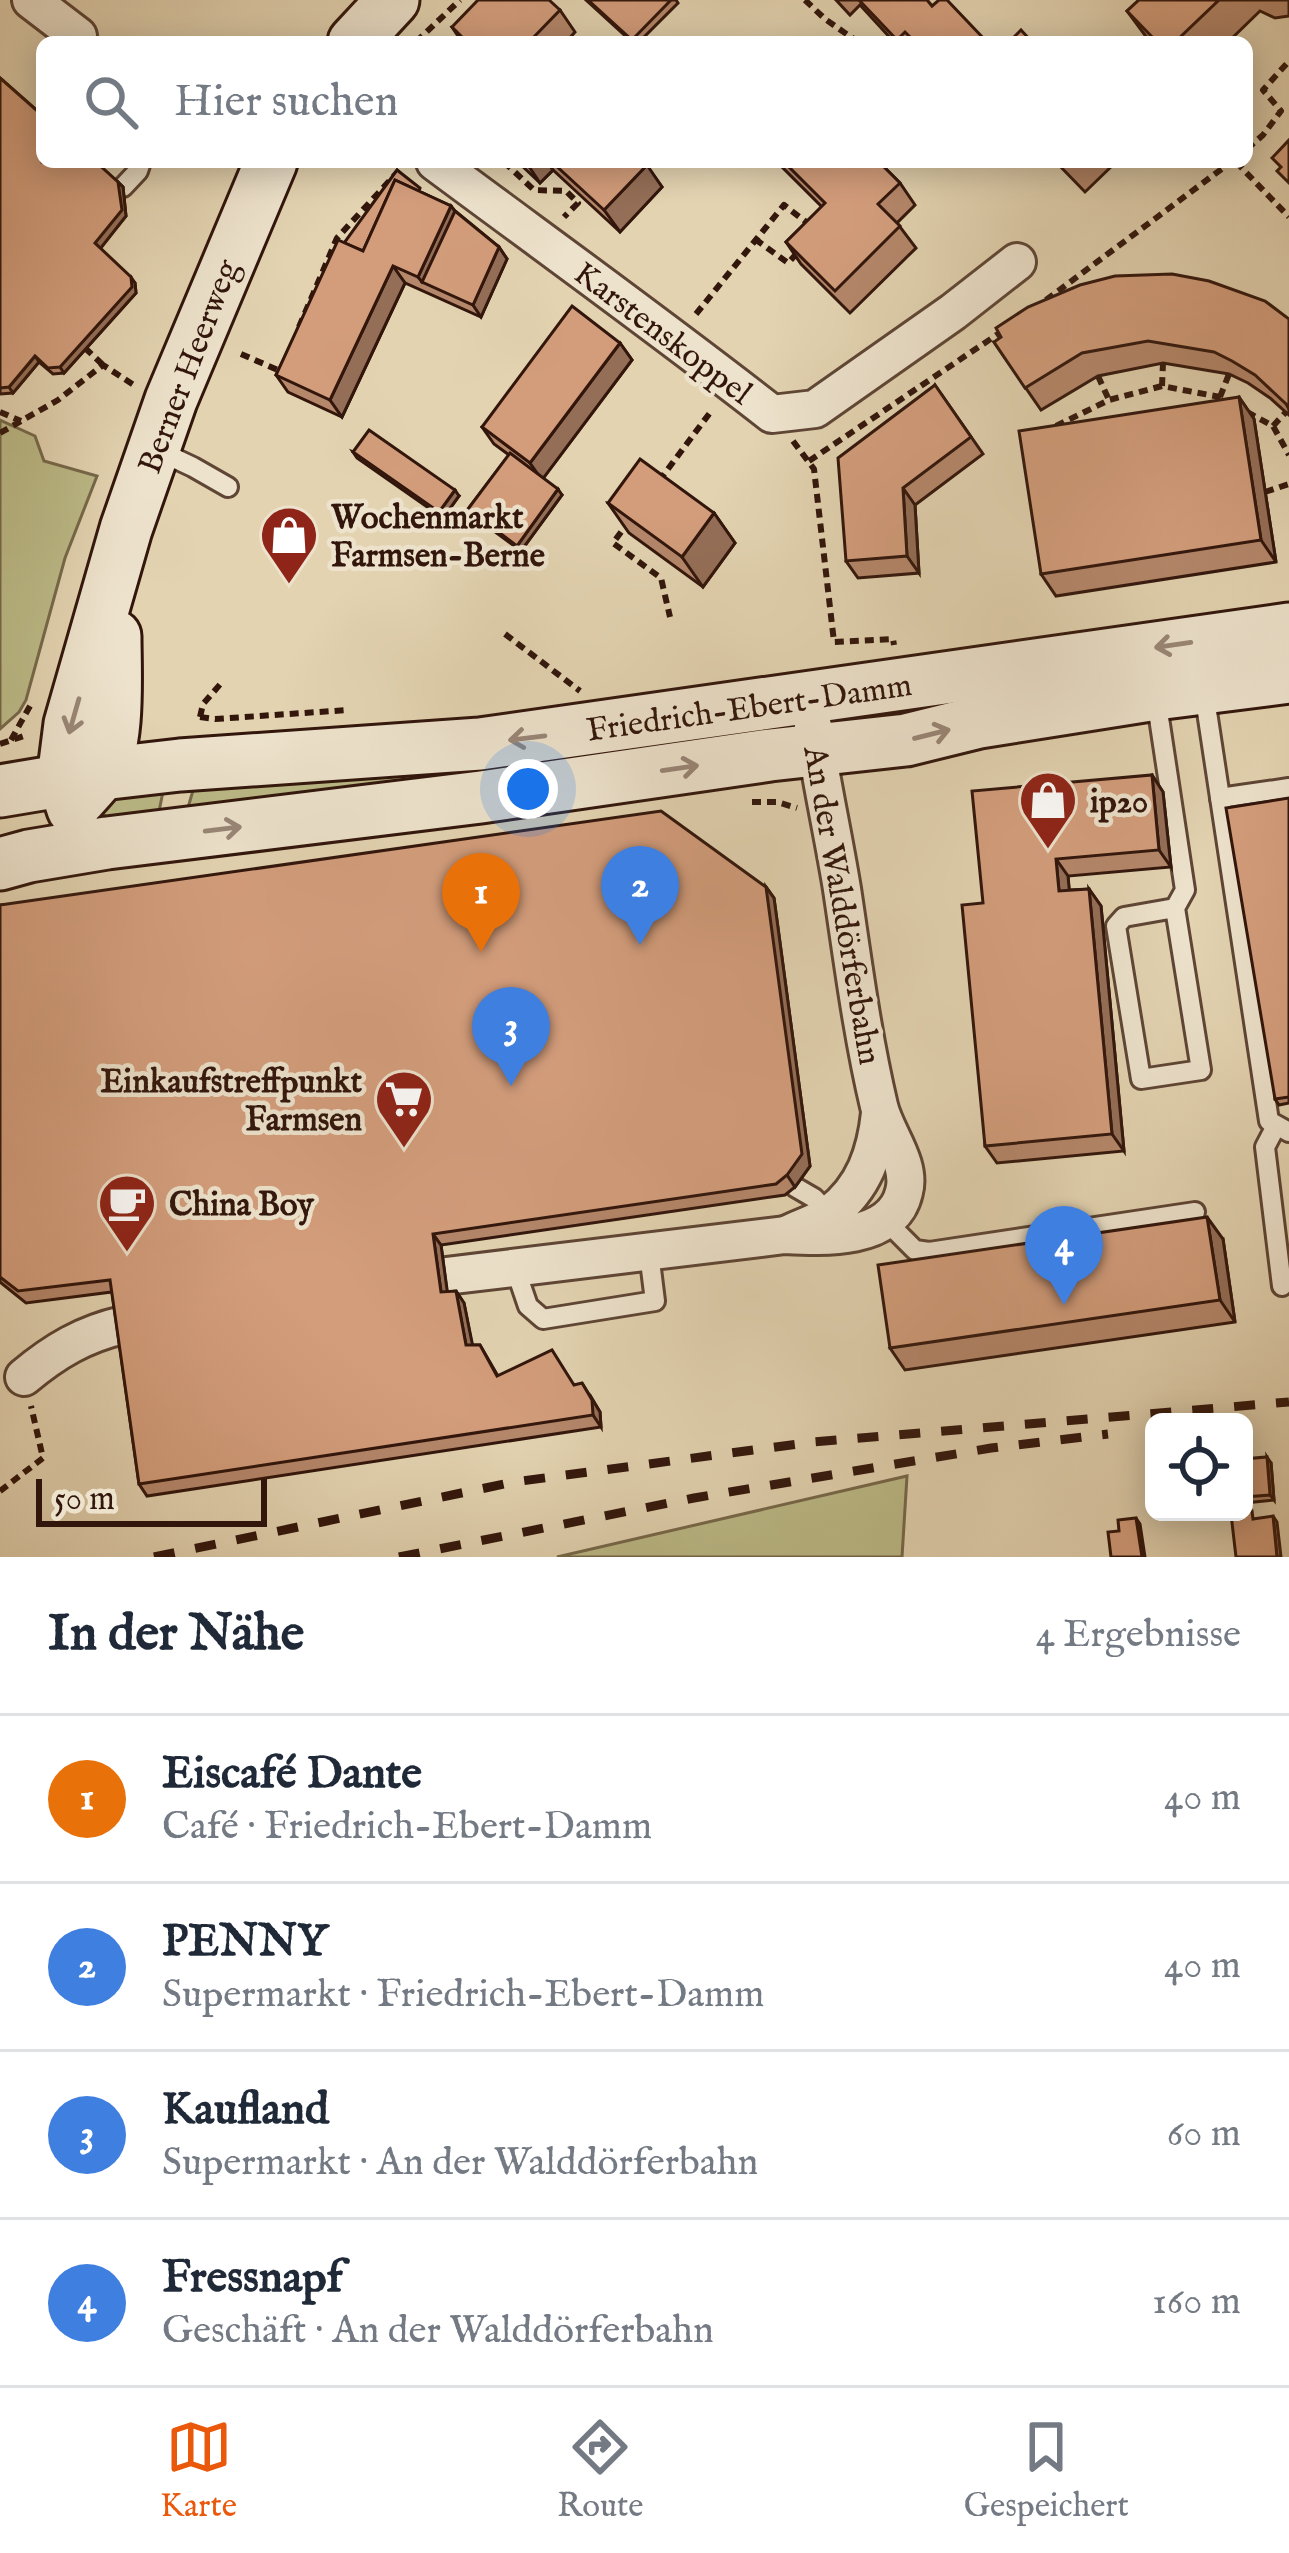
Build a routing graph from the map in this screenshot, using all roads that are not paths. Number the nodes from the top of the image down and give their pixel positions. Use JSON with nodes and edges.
{"nodes":[{"id":1,"x":31,"y":0,"type":"edge"},
{"id":2,"x":393,"y":0,"type":"edge"},
{"id":3,"x":78,"y":36,"type":"dead end"},
{"id":4,"x":360,"y":36,"type":"edge"},
{"id":5,"x":140,"y":168,"type":"edge"},
{"id":6,"x":269,"y":168,"type":"edge"},
{"id":7,"x":443,"y":168,"type":"edge"},
{"id":8,"x":123,"y":188,"type":"edge"},
{"id":9,"x":1017,"y":262,"type":"dead end"},
{"id":10,"x":153,"y":448,"type":"junction"},
{"id":11,"x":227,"y":487,"type":"dead end"},
{"id":12,"x":1289,"y":629,"type":"edge"},
{"id":13,"x":1289,"y":677,"type":"edge"},
{"id":14,"x":1179,"y":690,"type":"junction"},
{"id":15,"x":809,"y":697,"type":"junction"},
{"id":16,"x":817,"y":749,"type":"junction"},
{"id":17,"x":1289,"y":788,"type":"edge"},
{"id":18,"x":0,"y":791,"type":"edge"},
{"id":19,"x":1220,"y":798,"type":"junction"},
{"id":20,"x":86,"y":801,"type":"junction"},
{"id":21,"x":0,"y":852,"type":"edge"},
{"id":22,"x":0,"y":864,"type":"edge"},
{"id":23,"x":1175,"y":908,"type":"junction"},
{"id":24,"x":880,"y":1113,"type":"junction"},
{"id":25,"x":1283,"y":1129,"type":"edge"},
{"id":26,"x":795,"y":1187,"type":"edge"},
{"id":27,"x":1281,"y":1210,"type":"edge"},
{"id":28,"x":1195,"y":1212,"type":"dead end"},
{"id":29,"x":830,"y":1215,"type":"junction"},
{"id":30,"x":885,"y":1220,"type":"junction"},
{"id":31,"x":785,"y":1235,"type":"junction"},
{"id":32,"x":649,"y":1253,"type":"junction"},
{"id":33,"x":515,"y":1268,"type":"junction"},
{"id":34,"x":446,"y":1276,"type":"dead end"},
{"id":35,"x":1282,"y":1286,"type":"dead end"},
{"id":36,"x":123,"y":1324,"type":"edge"},
{"id":37,"x":24,"y":1377,"type":"road end"}],
"edges":[{"from":1,"to":3,"type":"street"},
{"from":2,"to":4,"type":"main road"},
{"from":5,"to":8,"type":"lane"},
{"from":6,"to":10,"type":"main road","name":"Berner Heerweg"},
{"from":7,"to":9,"type":"street","name":"Karstenskoppel"},
{"from":10,"to":11,"type":"lane"},
{"from":10,"to":20,"type":"main road","name":"Berner Heerweg"},
{"from":12,"to":15,"type":"main road","name":"Friedrich-Ebert-Damm","one_way":true},
{"from":13,"to":14,"type":"main road","name":"Friedrich-Ebert-Damm"},
{"from":16,"to":14,"type":"main road","name":"Friedrich-Ebert-Damm","one_way":true},
{"from":14,"to":19,"type":"lane"},
{"from":14,"to":23,"type":"lane"},
{"from":15,"to":16,"type":"street","name":"An der Walddörferbahn"},
{"from":15,"to":20,"type":"main road","name":"Friedrich-Ebert-Damm","one_way":true},
{"from":20,"to":16,"type":"main road","name":"Friedrich-Ebert-Damm","one_way":true},
{"from":16,"to":24,"type":"street","name":"An der Walddörferbahn"},
{"from":17,"to":19,"type":"lane"},
{"from":18,"to":20,"type":"main road"},
{"from":19,"to":25,"type":"lane"},
{"from":20,"to":21,"type":"main road"},
{"from":20,"to":22,"type":"main road"},
{"from":23,"to":23,"type":"lane"},
{"from":24,"to":29,"type":"street","name":"An der Walddörferbahn"},
{"from":24,"to":30,"type":"street","name":"An der Walddörferbahn"},
{"from":25,"to":27,"type":"lane"},
{"from":26,"to":29,"type":"lane"},
{"from":27,"to":35,"type":"lane"},
{"from":28,"to":30,"type":"lane"},
{"from":29,"to":30,"type":"street"},
{"from":29,"to":31,"type":"street","name":"An der Walddörferbahn"},
{"from":30,"to":31,"type":"street","name":"An der Walddörferbahn"},
{"from":31,"to":32,"type":"street","name":"An der Walddörferbahn"},
{"from":32,"to":33,"type":"street","name":"An der Walddörferbahn"},
{"from":32,"to":33,"type":"lane"},
{"from":33,"to":34,"type":"street","name":"An der Walddörferbahn"},
{"from":36,"to":37,"type":"street"}]}
